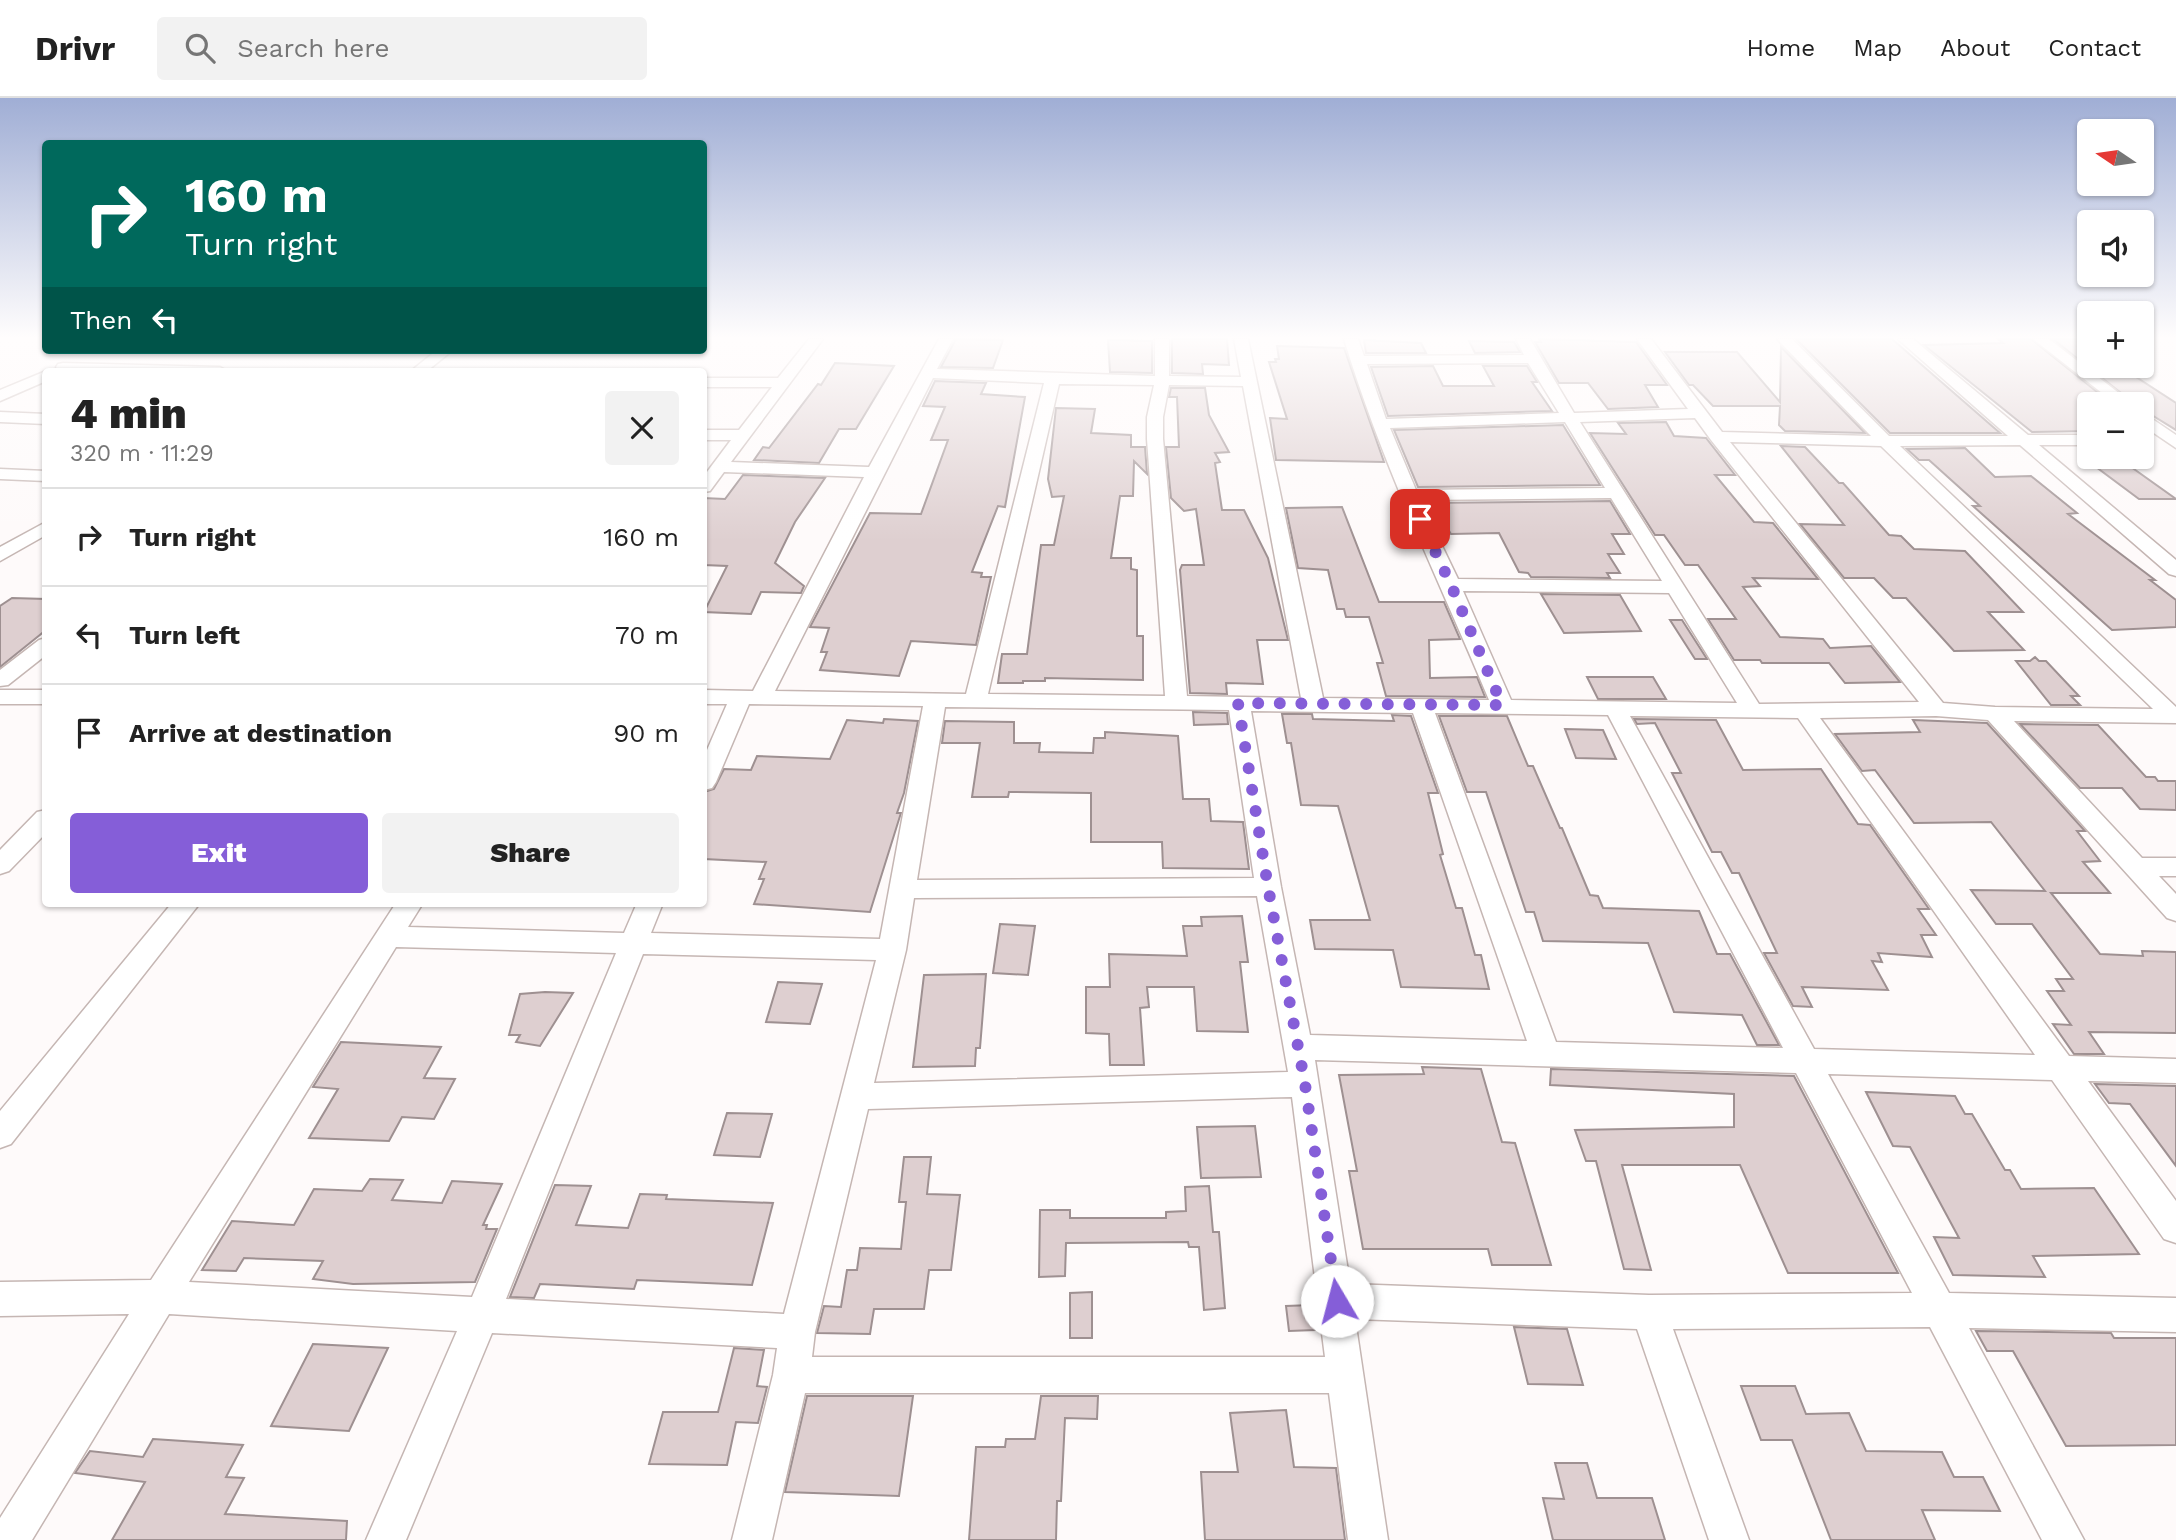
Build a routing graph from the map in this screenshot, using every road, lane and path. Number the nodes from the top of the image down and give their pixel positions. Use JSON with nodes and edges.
{"nodes":[{"id":1,"x":766,"y":406,"type":"edge"},
{"id":2,"x":910,"y":406,"type":"edge"},
{"id":3,"x":1046,"y":406,"type":"edge"},
{"id":4,"x":1157,"y":406,"type":"edge"},
{"id":5,"x":1252,"y":406,"type":"edge"},
{"id":6,"x":1374,"y":406,"type":"edge"},
{"id":7,"x":1562,"y":406,"type":"edge"},
{"id":8,"x":1695,"y":406,"type":"edge"},
{"id":9,"x":1851,"y":406,"type":"edge"},
{"id":10,"x":1984,"y":406,"type":"edge"},
{"id":11,"x":1700,"y":413,"type":"junction"},
{"id":12,"x":0,"y":417,"type":"edge"},
{"id":13,"x":1570,"y":418,"type":"junction"},
{"id":14,"x":42,"y":419,"type":"edge"},
{"id":15,"x":1380,"y":424,"type":"junction"},
{"id":16,"x":2154,"y":426,"type":"edge"},
{"id":17,"x":707,"y":435,"type":"edge"},
{"id":18,"x":743,"y":435,"type":"junction"},
{"id":19,"x":1717,"y":437,"type":"junction"},
{"id":20,"x":2024,"y":440,"type":"junction"},
{"id":21,"x":2077,"y":440,"type":"edge"},
{"id":22,"x":2154,"y":440,"type":"edge"},
{"id":23,"x":1885,"y":441,"type":"junction"},
{"id":24,"x":2175,"y":441,"type":"edge"},
{"id":25,"x":719,"y":467,"type":"junction"},
{"id":26,"x":875,"y":472,"type":"junction"},
{"id":27,"x":0,"y":474,"type":"edge"},
{"id":28,"x":42,"y":476,"type":"edge"},
{"id":29,"x":707,"y":482,"type":"edge"},
{"id":30,"x":1618,"y":493,"type":"junction"},
{"id":31,"x":1409,"y":495,"type":"junction"},
{"id":32,"x":42,"y":529,"type":"edge"},
{"id":33,"x":0,"y":555,"type":"edge"},
{"id":34,"x":2176,"y":570,"type":"edge"},
{"id":35,"x":1451,"y":585,"type":"junction"},
{"id":36,"x":1676,"y":587,"type":"junction"},
{"id":37,"x":42,"y":647,"type":"edge"},
{"id":38,"x":0,"y":680,"type":"edge"},
{"id":39,"x":0,"y":697,"type":"edge"},
{"id":40,"x":42,"y":697,"type":"edge"},
{"id":41,"x":707,"y":697,"type":"edge"},
{"id":42,"x":751,"y":697,"type":"junction"},
{"id":43,"x":976,"y":698,"type":"junction"},
{"id":44,"x":935,"y":699,"type":"junction"},
{"id":45,"x":1176,"y":701,"type":"junction"},
{"id":46,"x":1238,"y":703,"type":"junction"},
{"id":47,"x":1313,"y":704,"type":"junction"},
{"id":48,"x":1421,"y":705,"type":"junction"},
{"id":49,"x":1502,"y":705,"type":"junction"},
{"id":50,"x":1615,"y":708,"type":"junction"},
{"id":51,"x":1752,"y":709,"type":"junction"},
{"id":52,"x":1936,"y":709,"type":"junction"},
{"id":53,"x":1804,"y":711,"type":"junction"},
{"id":54,"x":1995,"y":713,"type":"junction"},
{"id":55,"x":2174,"y":716,"type":"edge"},
{"id":56,"x":707,"y":777,"type":"edge"},
{"id":57,"x":38,"y":826,"type":"edge"},
{"id":58,"x":0,"y":833,"type":"edge"},
{"id":59,"x":0,"y":864,"type":"edge"},
{"id":60,"x":2136,"y":867,"type":"junction"},
{"id":61,"x":2176,"y":867,"type":"edge"},
{"id":62,"x":1268,"y":887,"type":"junction"},
{"id":63,"x":902,"y":889,"type":"junction"},
{"id":64,"x":184,"y":907,"type":"edge"},
{"id":65,"x":407,"y":907,"type":"edge"},
{"id":66,"x":648,"y":907,"type":"edge"},
{"id":67,"x":2176,"y":911,"type":"edge"},
{"id":68,"x":388,"y":937,"type":"junction"},
{"id":69,"x":632,"y":945,"type":"junction"},
{"id":70,"x":892,"y":950,"type":"junction"},
{"id":71,"x":1298,"y":1047,"type":"junction"},
{"id":72,"x":1546,"y":1054,"type":"junction"},
{"id":73,"x":1808,"y":1062,"type":"junction"},
{"id":74,"x":2061,"y":1069,"type":"junction"},
{"id":75,"x":2176,"y":1071,"type":"edge"},
{"id":76,"x":1305,"y":1084,"type":"junction"},
{"id":77,"x":857,"y":1096,"type":"junction"},
{"id":78,"x":0,"y":1134,"type":"edge"},
{"id":79,"x":2176,"y":1228,"type":"edge"},
{"id":80,"x":160,"y":1297,"type":"junction"},
{"id":81,"x":0,"y":1299,"type":"edge"},
{"id":82,"x":1337,"y":1301,"type":"junction"},
{"id":83,"x":1940,"y":1310,"type":"junction"},
{"id":84,"x":1648,"y":1312,"type":"junction"},
{"id":85,"x":482,"y":1314,"type":"junction"},
{"id":86,"x":2176,"y":1315,"type":"edge"},
{"id":87,"x":797,"y":1332,"type":"junction"},
{"id":88,"x":791,"y":1375,"type":"junction"},
{"id":89,"x":1346,"y":1375,"type":"junction"},
{"id":90,"x":9,"y":1540,"type":"edge"},
{"id":91,"x":386,"y":1540,"type":"edge"},
{"id":92,"x":752,"y":1540,"type":"edge"},
{"id":93,"x":1368,"y":1540,"type":"edge"},
{"id":94,"x":1729,"y":1540,"type":"edge"},
{"id":95,"x":2064,"y":1540,"type":"edge"}],
"edges":[{"from":1,"to":18,"type":"street"},
{"from":2,"to":26,"type":"street"},
{"from":3,"to":43,"type":"street"},
{"from":4,"to":45,"type":"street"},
{"from":5,"to":47,"type":"street"},
{"from":6,"to":15,"type":"street"},
{"from":7,"to":13,"type":"street"},
{"from":8,"to":11,"type":"street"},
{"from":9,"to":23,"type":"street"},
{"from":10,"to":20,"type":"street"},
{"from":11,"to":13,"type":"street"},
{"from":11,"to":19,"type":"street"},
{"from":12,"to":14,"type":"street"},
{"from":13,"to":15,"type":"street"},
{"from":13,"to":30,"type":"street"},
{"from":15,"to":31,"type":"street"},
{"from":16,"to":24,"type":"street"},
{"from":17,"to":18,"type":"street"},
{"from":18,"to":25,"type":"street"},
{"from":19,"to":23,"type":"street"},
{"from":19,"to":52,"type":"street"},
{"from":20,"to":21,"type":"street"},
{"from":20,"to":23,"type":"street"},
{"from":20,"to":34,"type":"street"},
{"from":22,"to":24,"type":"street"},
{"from":23,"to":55,"type":"street"},
{"from":25,"to":26,"type":"street"},
{"from":25,"to":29,"type":"street"},
{"from":26,"to":42,"type":"street"},
{"from":27,"to":28,"type":"street"},
{"from":30,"to":31,"type":"street"},
{"from":30,"to":36,"type":"street"},
{"from":31,"to":35,"type":"street"},
{"from":32,"to":33,"type":"street"},
{"from":35,"to":36,"type":"street"},
{"from":35,"to":49,"type":"street"},
{"from":36,"to":51,"type":"street"},
{"from":37,"to":38,"type":"street"},
{"from":39,"to":40,"type":"street"},
{"from":41,"to":42,"type":"street"},
{"from":42,"to":44,"type":"street"},
{"from":42,"to":56,"type":"street"},
{"from":43,"to":44,"type":"street"},
{"from":43,"to":45,"type":"street"},
{"from":44,"to":63,"type":"street"},
{"from":45,"to":46,"type":"street"},
{"from":46,"to":47,"type":"street"},
{"from":46,"to":62,"type":"street"},
{"from":47,"to":48,"type":"street"},
{"from":48,"to":49,"type":"street"},
{"from":48,"to":72,"type":"street"},
{"from":49,"to":50,"type":"street"},
{"from":50,"to":51,"type":"street"},
{"from":50,"to":73,"type":"street"},
{"from":51,"to":53,"type":"street"},
{"from":52,"to":53,"type":"street"},
{"from":52,"to":54,"type":"street"},
{"from":53,"to":74,"type":"street"},
{"from":54,"to":55,"type":"street"},
{"from":54,"to":60,"type":"street"},
{"from":57,"to":58,"type":"street"},
{"from":57,"to":59,"type":"street"},
{"from":60,"to":61,"type":"street"},
{"from":60,"to":67,"type":"street"},
{"from":62,"to":63,"type":"street"},
{"from":62,"to":71,"type":"street"},
{"from":63,"to":70,"type":"street"},
{"from":64,"to":78,"type":"street"},
{"from":65,"to":68,"type":"street"},
{"from":66,"to":69,"type":"street"},
{"from":68,"to":69,"type":"street"},
{"from":68,"to":80,"type":"street"},
{"from":69,"to":70,"type":"street"},
{"from":69,"to":85,"type":"street"},
{"from":70,"to":77,"type":"street"},
{"from":71,"to":72,"type":"street"},
{"from":71,"to":76,"type":"street"},
{"from":72,"to":73,"type":"street"},
{"from":73,"to":74,"type":"street"},
{"from":73,"to":83,"type":"street"},
{"from":74,"to":75,"type":"street"},
{"from":74,"to":79,"type":"street"},
{"from":76,"to":77,"type":"street"},
{"from":76,"to":82,"type":"street"},
{"from":77,"to":87,"type":"street"},
{"from":80,"to":81,"type":"street"},
{"from":80,"to":85,"type":"street"},
{"from":80,"to":90,"type":"street"},
{"from":82,"to":84,"type":"street"},
{"from":82,"to":89,"type":"street"},
{"from":83,"to":84,"type":"street"},
{"from":83,"to":86,"type":"street"},
{"from":83,"to":95,"type":"street"},
{"from":84,"to":94,"type":"street"},
{"from":85,"to":87,"type":"street"},
{"from":85,"to":91,"type":"street"},
{"from":87,"to":88,"type":"street"},
{"from":88,"to":89,"type":"street"},
{"from":88,"to":92,"type":"street"},
{"from":89,"to":93,"type":"street"}]}
